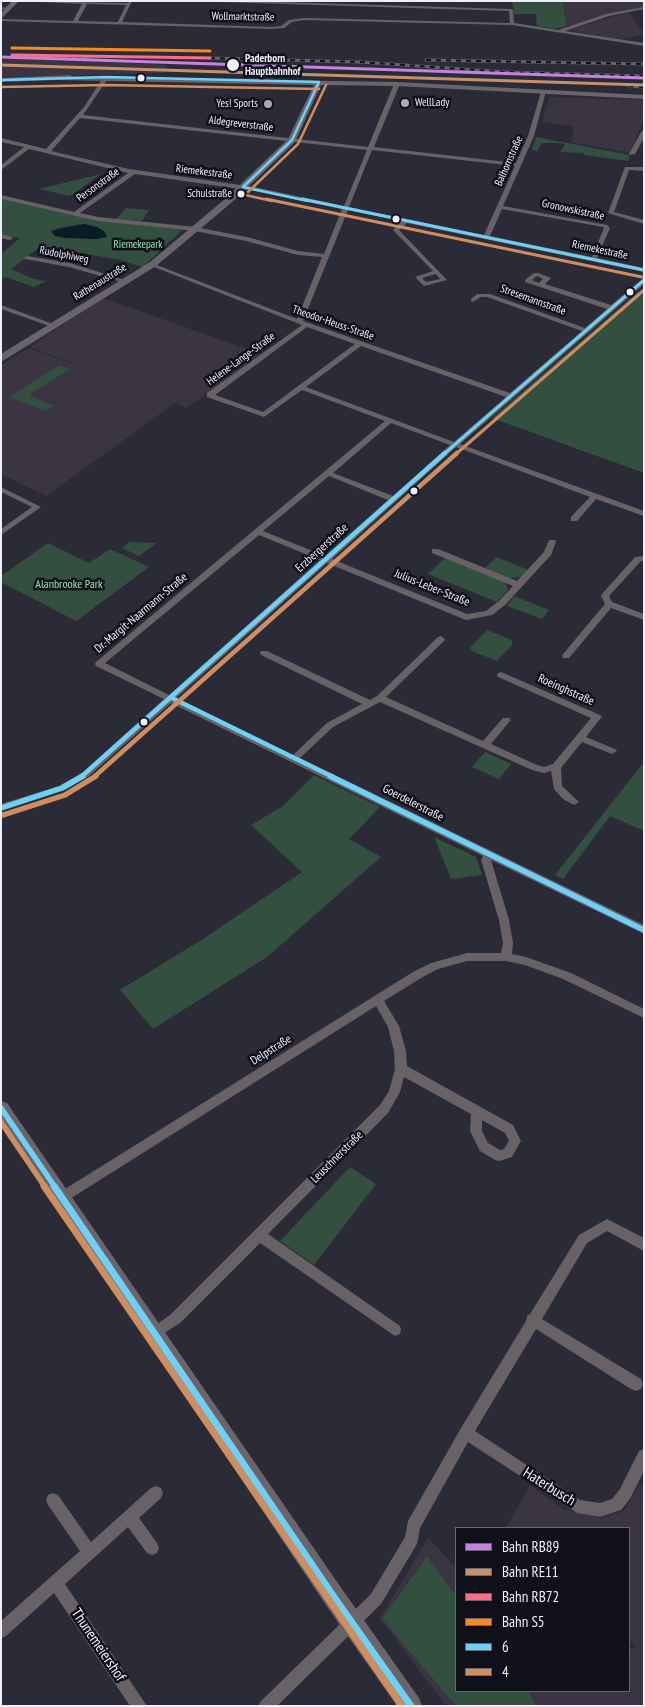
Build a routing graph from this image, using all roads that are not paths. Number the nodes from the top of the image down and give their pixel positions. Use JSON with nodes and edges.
{"nodes":[{"id":1,"x":19,"y":1,"type":"edge"},
{"id":2,"x":190,"y":1,"type":"edge"},
{"id":3,"x":130,"y":2,"type":"edge"},
{"id":4,"x":262,"y":2,"type":"edge"},
{"id":5,"x":85,"y":3,"type":"junction"},
{"id":6,"x":310,"y":3,"type":"edge"},
{"id":7,"x":644,"y":8,"type":"edge"},
{"id":8,"x":5,"y":9,"type":"edge"},
{"id":9,"x":289,"y":10,"type":"junction"},
{"id":10,"x":1,"y":19,"type":"edge"},
{"id":11,"x":294,"y":20,"type":"junction"},
{"id":12,"x":74,"y":23,"type":"junction"},
{"id":13,"x":119,"y":24,"type":"junction"},
{"id":14,"x":512,"y":24,"type":"junction"},
{"id":15,"x":559,"y":32,"type":"junction"},
{"id":16,"x":644,"y":45,"type":"edge"},
{"id":17,"x":105,"y":78,"type":"junction"},
{"id":18,"x":1,"y":80,"type":"edge"},
{"id":19,"x":318,"y":82,"type":"junction"},
{"id":20,"x":397,"y":84,"type":"junction"},
{"id":21,"x":544,"y":92,"type":"junction"},
{"id":22,"x":644,"y":97,"type":"edge"},
{"id":23,"x":80,"y":116,"type":"junction"},
{"id":24,"x":644,"y":132,"type":"edge"},
{"id":25,"x":292,"y":140,"type":"junction"},
{"id":26,"x":3,"y":141,"type":"edge"},
{"id":27,"x":29,"y":146,"type":"junction"},
{"id":28,"x":370,"y":149,"type":"junction"},
{"id":29,"x":48,"y":151,"type":"junction"},
{"id":30,"x":632,"y":154,"type":"dead end"},
{"id":31,"x":519,"y":165,"type":"junction"},
{"id":32,"x":1,"y":168,"type":"edge"},
{"id":33,"x":644,"y":170,"type":"edge"},
{"id":34,"x":133,"y":172,"type":"junction"},
{"id":35,"x":243,"y":187,"type":"junction"},
{"id":36,"x":1,"y":197,"type":"edge"},
{"id":37,"x":500,"y":206,"type":"junction"},
{"id":38,"x":345,"y":207,"type":"junction"},
{"id":39,"x":75,"y":214,"type":"junction"},
{"id":40,"x":406,"y":220,"type":"junction"},
{"id":41,"x":644,"y":222,"type":"edge"},
{"id":42,"x":195,"y":229,"type":"junction"},
{"id":43,"x":1,"y":236,"type":"edge"},
{"id":44,"x":487,"y":236,"type":"junction"},
{"id":45,"x":10,"y":238,"type":"dead end"},
{"id":46,"x":326,"y":256,"type":"junction"},
{"id":47,"x":27,"y":258,"type":"dead end"},
{"id":48,"x":594,"y":259,"type":"junction"},
{"id":49,"x":152,"y":265,"type":"junction"},
{"id":50,"x":644,"y":270,"type":"edge"},
{"id":51,"x":437,"y":272,"type":"dead end"},
{"id":52,"x":644,"y":280,"type":"edge"},
{"id":53,"x":125,"y":281,"type":"junction"},
{"id":54,"x":540,"y":285,"type":"dead end"},
{"id":55,"x":473,"y":300,"type":"dead end"},
{"id":56,"x":1,"y":307,"type":"edge"},
{"id":57,"x":612,"y":308,"type":"junction"},
{"id":58,"x":302,"y":324,"type":"junction"},
{"id":59,"x":54,"y":326,"type":"junction"},
{"id":60,"x":586,"y":330,"type":"junction"},
{"id":61,"x":360,"y":343,"type":"junction"},
{"id":62,"x":1,"y":359,"type":"edge"},
{"id":63,"x":302,"y":388,"type":"junction"},
{"id":64,"x":511,"y":396,"type":"junction"},
{"id":65,"x":390,"y":421,"type":"junction"},
{"id":66,"x":456,"y":444,"type":"junction"},
{"id":67,"x":327,"y":473,"type":"junction"},
{"id":68,"x":1,"y":489,"type":"edge"},
{"id":69,"x":595,"y":496,"type":"junction"},
{"id":70,"x":394,"y":499,"type":"junction"},
{"id":71,"x":644,"y":514,"type":"edge"},
{"id":72,"x":574,"y":519,"type":"dead end"},
{"id":73,"x":260,"y":532,"type":"junction"},
{"id":74,"x":1,"y":533,"type":"edge"},
{"id":75,"x":552,"y":542,"type":"dead end"},
{"id":76,"x":435,"y":551,"type":"dead end"},
{"id":77,"x":644,"y":558,"type":"edge"},
{"id":78,"x":329,"y":559,"type":"junction"},
{"id":79,"x":517,"y":584,"type":"junction"},
{"id":80,"x":609,"y":604,"type":"junction"},
{"id":81,"x":644,"y":617,"type":"edge"},
{"id":82,"x":441,"y":639,"type":"dead end"},
{"id":83,"x":264,"y":653,"type":"dead end"},
{"id":84,"x":566,"y":656,"type":"dead end"},
{"id":85,"x":501,"y":675,"type":"dead end"},
{"id":86,"x":172,"y":698,"type":"junction"},
{"id":87,"x":380,"y":698,"type":"junction"},
{"id":88,"x":371,"y":704,"type":"junction"},
{"id":89,"x":506,"y":720,"type":"dead end"},
{"id":90,"x":581,"y":738,"type":"junction"},
{"id":91,"x":485,"y":745,"type":"junction"},
{"id":92,"x":612,"y":751,"type":"dead end"},
{"id":93,"x":295,"y":758,"type":"junction"},
{"id":94,"x":556,"y":767,"type":"junction"},
{"id":95,"x":574,"y":802,"type":"dead end"},
{"id":96,"x":1,"y":808,"type":"edge"},
{"id":97,"x":490,"y":854,"type":"junction"},
{"id":98,"x":644,"y":930,"type":"edge"},
{"id":99,"x":506,"y":957,"type":"junction"},
{"id":100,"x":378,"y":1000,"type":"junction"},
{"id":101,"x":644,"y":1014,"type":"edge"},
{"id":102,"x":400,"y":1070,"type":"junction"},
{"id":103,"x":1,"y":1108,"type":"edge"},
{"id":104,"x":477,"y":1112,"type":"dead end"},
{"id":105,"x":62,"y":1198,"type":"junction"},
{"id":106,"x":259,"y":1235,"type":"junction"},
{"id":107,"x":644,"y":1245,"type":"edge"},
{"id":108,"x":532,"y":1320,"type":"junction"},
{"id":109,"x":396,"y":1330,"type":"dead end"},
{"id":110,"x":154,"y":1332,"type":"junction"},
{"id":111,"x":636,"y":1384,"type":"dead end"},
{"id":112,"x":466,"y":1433,"type":"junction"},
{"id":113,"x":644,"y":1456,"type":"edge"},
{"id":114,"x":156,"y":1492,"type":"dead end"},
{"id":115,"x":53,"y":1500,"type":"dead end"},
{"id":116,"x":130,"y":1518,"type":"junction"},
{"id":117,"x":152,"y":1548,"type":"dead end"},
{"id":118,"x":90,"y":1553,"type":"junction"},
{"id":119,"x":56,"y":1583,"type":"junction"},
{"id":120,"x":352,"y":1622,"type":"junction"},
{"id":121,"x":1,"y":1631,"type":"edge"},
{"id":122,"x":139,"y":1706,"type":"edge"},
{"id":123,"x":266,"y":1706,"type":"edge"},
{"id":124,"x":412,"y":1706,"type":"edge"}],
"edges":[{"from":1,"to":5,"type":"street"},
{"from":1,"to":8,"type":"street"},
{"from":2,"to":4,"type":"street"},
{"from":3,"to":5,"type":"street"},
{"from":3,"to":13,"type":"street"},
{"from":4,"to":9,"type":"street"},
{"from":5,"to":12,"type":"street"},
{"from":6,"to":9,"type":"street"},
{"from":6,"to":14,"type":"street"},
{"from":7,"to":15,"type":"street"},
{"from":8,"to":10,"type":"street"},
{"from":9,"to":11,"type":"street"},
{"from":10,"to":12,"type":"street","name":"Wollmarktstraße"},
{"from":11,"to":13,"type":"street","name":"Wollmarktstraße"},
{"from":11,"to":14,"type":"street","name":"Wollmarktstraße"},
{"from":12,"to":13,"type":"street","name":"Wollmarktstraße"},
{"from":14,"to":15,"type":"street","name":"Wollmarktstraße"},
{"from":15,"to":16,"type":"street","name":"Wollmarktstraße"},
{"from":17,"to":18,"type":"street"},
{"from":17,"to":19,"type":"street"},
{"from":17,"to":23,"type":"street"},
{"from":19,"to":20,"type":"street"},
{"from":19,"to":25,"type":"street","name":"Rathenaustraße"},
{"from":20,"to":21,"type":"street"},
{"from":20,"to":28,"type":"street"},
{"from":21,"to":22,"type":"street"},
{"from":21,"to":31,"type":"street","name":"Balhornstraße"},
{"from":23,"to":25,"type":"street","name":"Aldegreverstraße"},
{"from":23,"to":29,"type":"street"},
{"from":24,"to":30,"type":"street"},
{"from":25,"to":28,"type":"street","name":"Aldegreverstraße"},
{"from":25,"to":35,"type":"street","name":"Rathenaustraße"},
{"from":26,"to":27,"type":"street","name":"Riemekestraße"},
{"from":27,"to":29,"type":"street","name":"Riemekestraße"},
{"from":27,"to":32,"type":"street"},
{"from":28,"to":31,"type":"street","name":"Aldegreverstraße"},
{"from":28,"to":38,"type":"street"},
{"from":29,"to":34,"type":"street","name":"Riemekestraße"},
{"from":31,"to":37,"type":"street","name":"Balhornstraße"},
{"from":33,"to":41,"type":"street"},
{"from":34,"to":35,"type":"street","name":"Riemekestraße"},
{"from":34,"to":39,"type":"street","name":"Personstraße"},
{"from":35,"to":38,"type":"street","name":"Riemekestraße"},
{"from":35,"to":42,"type":"street","name":"Rathenaustraße"},
{"from":36,"to":39,"type":"street"},
{"from":37,"to":44,"type":"street","name":"Balhornstraße"},
{"from":37,"to":48,"type":"street","name":"Gronowskistraße"},
{"from":38,"to":40,"type":"street","name":"Riemekestraße"},
{"from":38,"to":46,"type":"street"},
{"from":39,"to":42,"type":"street"},
{"from":40,"to":44,"type":"street","name":"Riemekestraße"},
{"from":40,"to":51,"type":"street"},
{"from":42,"to":46,"type":"street"},
{"from":42,"to":49,"type":"street","name":"Rathenaustraße"},
{"from":43,"to":45,"type":"street"},
{"from":44,"to":48,"type":"street","name":"Riemekestraße"},
{"from":46,"to":58,"type":"street"},
{"from":47,"to":53,"type":"street","name":"Rudolphiweg"},
{"from":48,"to":50,"type":"street","name":"Riemekestraße"},
{"from":49,"to":53,"type":"street","name":"Rathenaustraße"},
{"from":49,"to":58,"type":"street","name":"Theodor-Heuss-Straße"},
{"from":52,"to":57,"type":"street","name":"Erzbergerstraße"},
{"from":53,"to":59,"type":"street","name":"Rathenaustraße"},
{"from":54,"to":57,"type":"street"},
{"from":55,"to":60,"type":"street","name":"Stresemannstraße"},
{"from":56,"to":59,"type":"street"},
{"from":57,"to":60,"type":"street","name":"Erzbergerstraße"},
{"from":58,"to":61,"type":"street","name":"Theodor-Heuss-Straße"},
{"from":58,"to":63,"type":"street","name":"Helene-Lange-Straße"},
{"from":59,"to":62,"type":"street","name":"Rathenaustraße"},
{"from":60,"to":64,"type":"street","name":"Erzbergerstraße"},
{"from":61,"to":63,"type":"street","name":"Helene-Lange-Straße"},
{"from":61,"to":64,"type":"street","name":"Theodor-Heuss-Straße"},
{"from":63,"to":65,"type":"street"},
{"from":64,"to":66,"type":"street","name":"Erzbergerstraße"},
{"from":65,"to":66,"type":"street"},
{"from":65,"to":67,"type":"street","name":"Dr.-Margit-Naarmann-Straße"},
{"from":66,"to":69,"type":"street"},
{"from":66,"to":70,"type":"street","name":"Erzbergerstraße"},
{"from":67,"to":70,"type":"street"},
{"from":67,"to":73,"type":"street","name":"Dr.-Margit-Naarmann-Straße"},
{"from":68,"to":74,"type":"street"},
{"from":69,"to":71,"type":"street"},
{"from":69,"to":72,"type":"street"},
{"from":70,"to":78,"type":"street","name":"Erzbergerstraße"},
{"from":73,"to":78,"type":"street"},
{"from":73,"to":86,"type":"street","name":"Dr.-Margit-Naarmann-Straße"},
{"from":75,"to":79,"type":"street","name":"Julius-Leber-Straße"},
{"from":76,"to":79,"type":"street"},
{"from":77,"to":80,"type":"street"},
{"from":78,"to":79,"type":"street","name":"Julius-Leber-Straße"},
{"from":78,"to":86,"type":"street","name":"Erzbergerstraße"},
{"from":80,"to":81,"type":"street"},
{"from":80,"to":84,"type":"street"},
{"from":82,"to":87,"type":"street"},
{"from":83,"to":88,"type":"street"},
{"from":85,"to":90,"type":"street","name":"Roeinghstraße"},
{"from":86,"to":93,"type":"street","name":"Goerdelerstraße"},
{"from":86,"to":96,"type":"street","name":"Erzbergerstraße"},
{"from":87,"to":88,"type":"street"},
{"from":87,"to":91,"type":"street"},
{"from":88,"to":93,"type":"street"},
{"from":89,"to":91,"type":"street"},
{"from":90,"to":92,"type":"street"},
{"from":90,"to":94,"type":"street","name":"Roeinghstraße"},
{"from":91,"to":94,"type":"street"},
{"from":93,"to":97,"type":"street","name":"Goerdelerstraße"},
{"from":94,"to":95,"type":"street"},
{"from":97,"to":98,"type":"street","name":"Goerdelerstraße"},
{"from":97,"to":99,"type":"street"},
{"from":99,"to":100,"type":"street","name":"Delpstraße"},
{"from":99,"to":101,"type":"street","name":"Delpstraße"},
{"from":100,"to":102,"type":"street","name":"Leuschnerstraße"},
{"from":100,"to":105,"type":"street","name":"Delpstraße"},
{"from":102,"to":104,"type":"street"},
{"from":102,"to":106,"type":"street","name":"Leuschnerstraße"},
{"from":103,"to":105,"type":"street"},
{"from":105,"to":110,"type":"street"},
{"from":106,"to":109,"type":"street"},
{"from":106,"to":110,"type":"street","name":"Leuschnerstraße"},
{"from":107,"to":108,"type":"street"},
{"from":108,"to":111,"type":"street"},
{"from":108,"to":112,"type":"street"},
{"from":110,"to":120,"type":"street"},
{"from":112,"to":113,"type":"street","name":"Haterbusch"},
{"from":112,"to":120,"type":"street"},
{"from":114,"to":116,"type":"street"},
{"from":115,"to":118,"type":"street"},
{"from":116,"to":117,"type":"street"},
{"from":116,"to":118,"type":"street"},
{"from":118,"to":119,"type":"street"},
{"from":119,"to":121,"type":"street"},
{"from":119,"to":122,"type":"street","name":"Thunemeiershof"},
{"from":120,"to":123,"type":"street"},
{"from":120,"to":124,"type":"street"}]}
